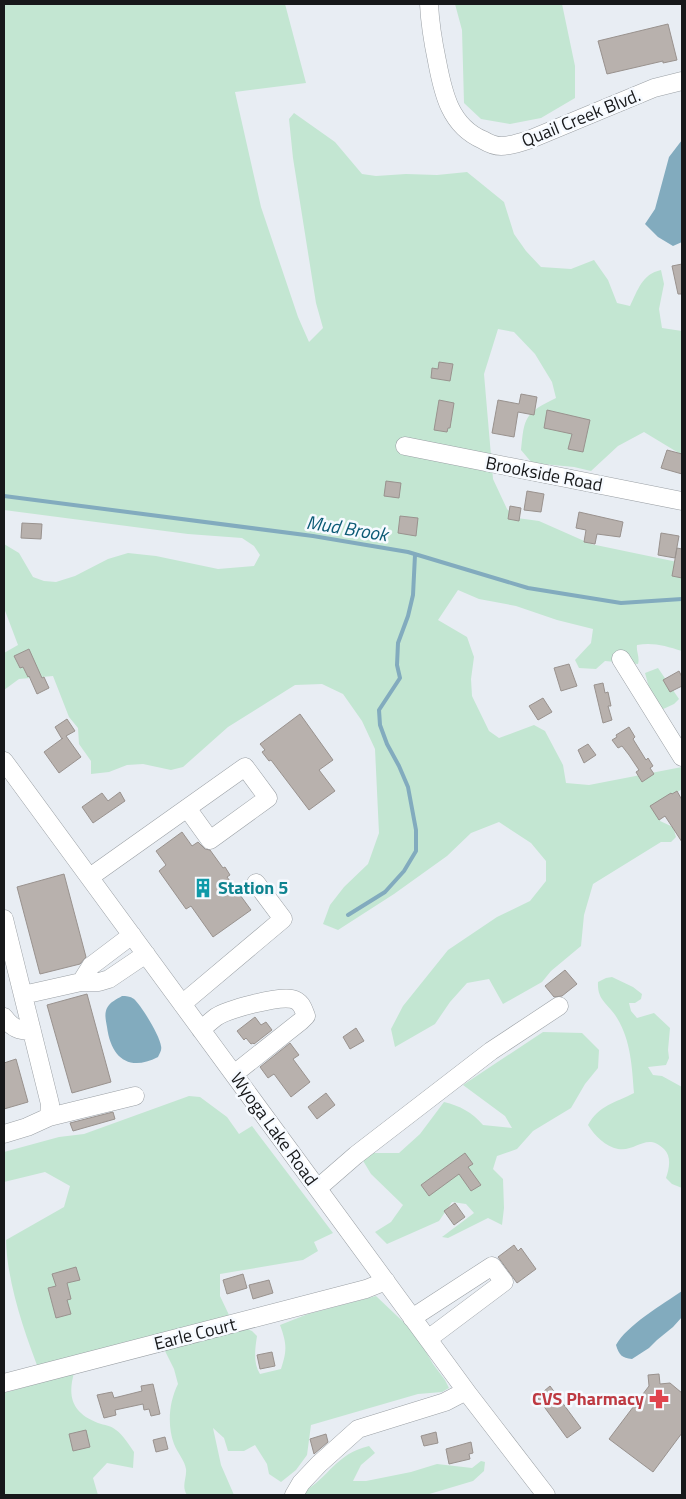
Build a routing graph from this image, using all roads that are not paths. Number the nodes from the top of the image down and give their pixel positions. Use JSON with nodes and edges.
{"nodes":[{"id":1,"x":429,"y":4,"type":"edge"},
{"id":2,"x":682,"y":81,"type":"edge"},
{"id":3,"x":405,"y":446,"type":"dead end"},
{"id":4,"x":682,"y":502,"type":"edge"},
{"id":5,"x":621,"y":659,"type":"dead end"},
{"id":6,"x":682,"y":757,"type":"edge"},
{"id":7,"x":4,"y":761,"type":"edge"},
{"id":8,"x":187,"y":808,"type":"junction"},
{"id":9,"x":90,"y":877,"type":"junction"},
{"id":10,"x":256,"y":883,"type":"dead end"},
{"id":11,"x":4,"y":919,"type":"edge"},
{"id":12,"x":132,"y":935,"type":"junction"},
{"id":13,"x":146,"y":954,"type":"junction"},
{"id":14,"x":10,"y":976,"type":"edge"},
{"id":15,"x":80,"y":982,"type":"junction"},
{"id":16,"x":23,"y":995,"type":"junction"},
{"id":17,"x":182,"y":1004,"type":"junction"},
{"id":18,"x":559,"y":1006,"type":"dead end"},
{"id":19,"x":4,"y":1017,"type":"edge"},
{"id":20,"x":201,"y":1030,"type":"junction"},
{"id":21,"x":32,"y":1031,"type":"junction"},
{"id":22,"x":234,"y":1074,"type":"junction"},
{"id":23,"x":135,"y":1096,"type":"dead end"},
{"id":24,"x":49,"y":1117,"type":"junction"},
{"id":25,"x":4,"y":1134,"type":"edge"},
{"id":26,"x":318,"y":1188,"type":"junction"},
{"id":27,"x":386,"y":1282,"type":"junction"},
{"id":28,"x":412,"y":1318,"type":"junction"},
{"id":29,"x":428,"y":1339,"type":"junction"},
{"id":30,"x":4,"y":1383,"type":"edge"},
{"id":31,"x":466,"y":1391,"type":"junction"},
{"id":32,"x":294,"y":1495,"type":"edge"},
{"id":33,"x":546,"y":1495,"type":"edge"}],
"edges":[{"from":1,"to":2,"type":"street","name":"Quail Creek Blvd."},
{"from":3,"to":4,"type":"street","name":"Brookside Road"},
{"from":5,"to":6,"type":"street"},
{"from":7,"to":9,"type":"street","name":"Wyoga Lake Road"},
{"from":8,"to":8,"type":"street"},
{"from":8,"to":9,"type":"street"},
{"from":9,"to":12,"type":"street","name":"Wyoga Lake Road"},
{"from":10,"to":17,"type":"street"},
{"from":11,"to":14,"type":"street"},
{"from":12,"to":13,"type":"street","name":"Wyoga Lake Road"},
{"from":12,"to":15,"type":"street"},
{"from":13,"to":15,"type":"street"},
{"from":13,"to":17,"type":"street","name":"Wyoga Lake Road"},
{"from":14,"to":16,"type":"street"},
{"from":15,"to":16,"type":"street"},
{"from":16,"to":21,"type":"street"},
{"from":17,"to":20,"type":"street","name":"Wyoga Lake Road"},
{"from":18,"to":26,"type":"street"},
{"from":19,"to":21,"type":"street"},
{"from":20,"to":22,"type":"street","name":"Wyoga Lake Road"},
{"from":20,"to":22,"type":"street"},
{"from":21,"to":24,"type":"street"},
{"from":22,"to":26,"type":"street","name":"Wyoga Lake Road"},
{"from":23,"to":24,"type":"street"},
{"from":24,"to":25,"type":"street"},
{"from":26,"to":27,"type":"street","name":"Wyoga Lake Road"},
{"from":27,"to":28,"type":"street","name":"Wyoga Lake Road"},
{"from":27,"to":30,"type":"street","name":"Earle Court"},
{"from":28,"to":29,"type":"street","name":"Wyoga Lake Road"},
{"from":28,"to":29,"type":"street"},
{"from":29,"to":31,"type":"street","name":"Wyoga Lake Road"},
{"from":31,"to":32,"type":"street"},
{"from":31,"to":33,"type":"street","name":"Wyoga Lake Road"}]}
